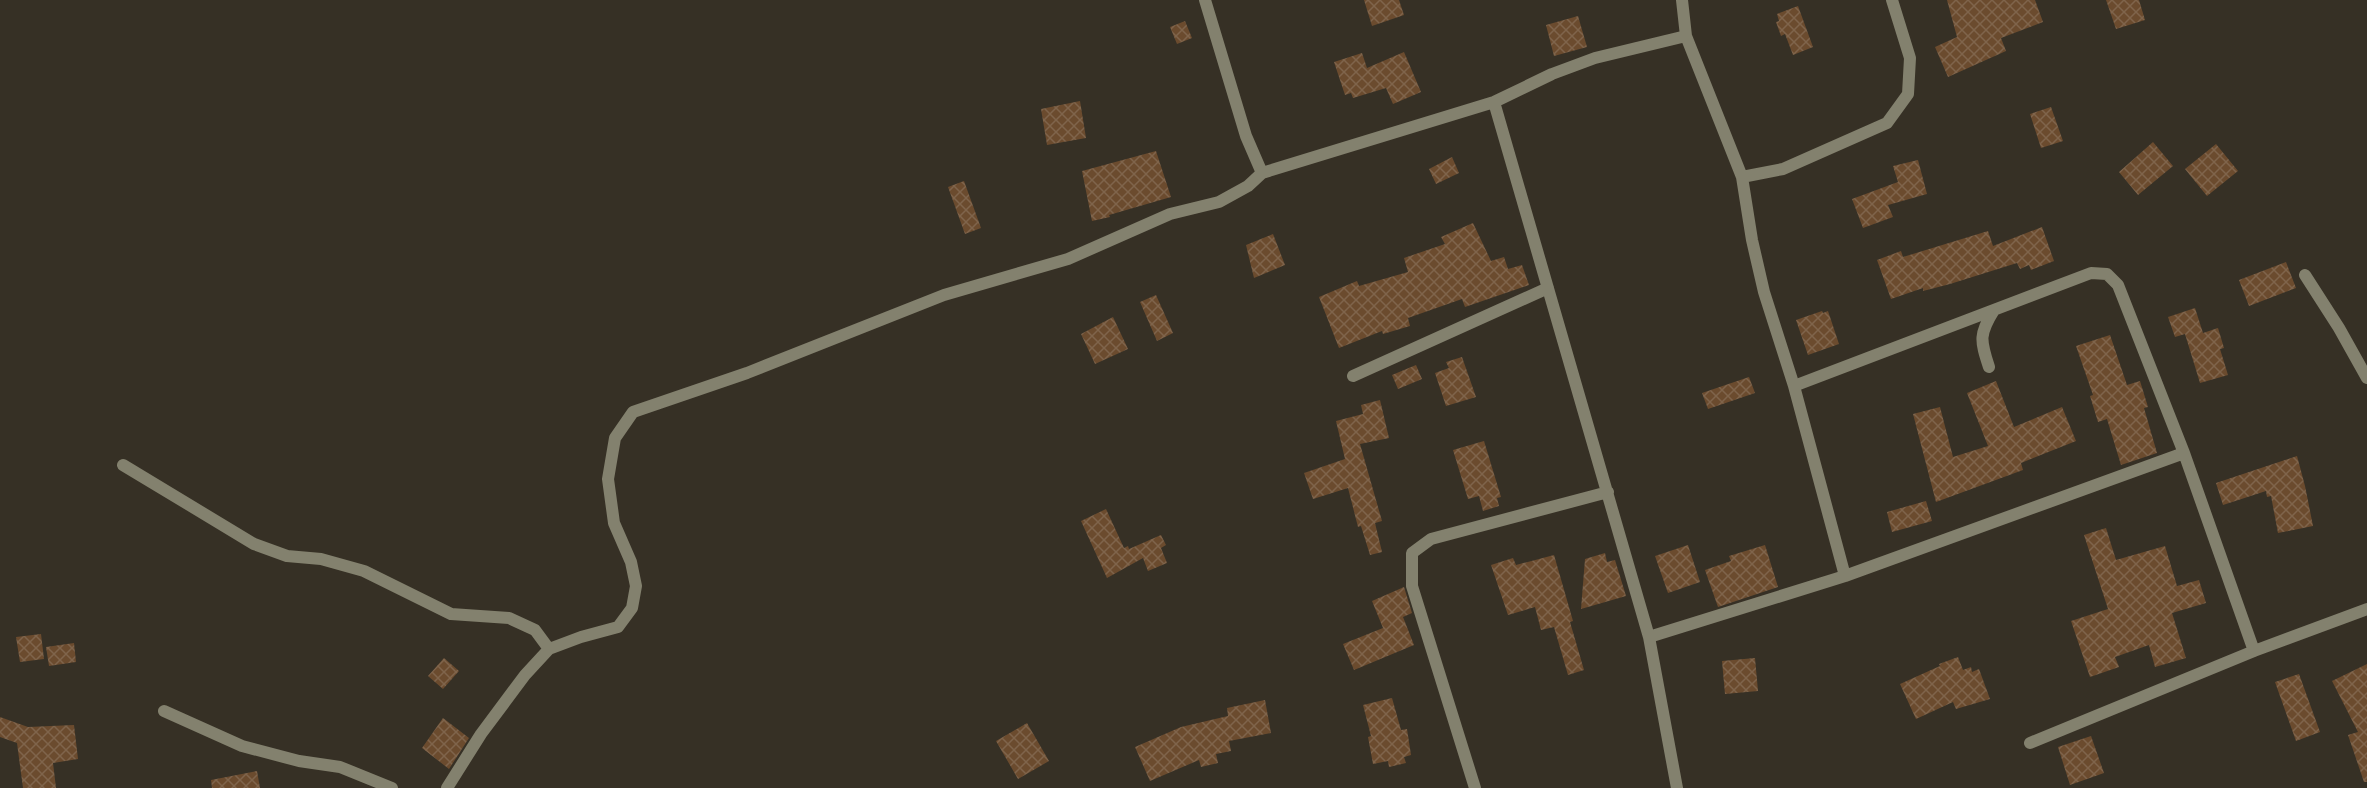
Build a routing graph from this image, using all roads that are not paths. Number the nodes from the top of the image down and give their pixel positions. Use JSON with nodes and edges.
{"nodes":[{"id":1,"x":1206,"y":0,"type":"edge"},
{"id":2,"x":1682,"y":0,"type":"edge"},
{"id":3,"x":1892,"y":0,"type":"edge"},
{"id":4,"x":1686,"y":36,"type":"junction"},
{"id":5,"x":1494,"y":102,"type":"junction"},
{"id":6,"x":1262,"y":173,"type":"junction"},
{"id":7,"x":1742,"y":177,"type":"junction"},
{"id":8,"x":2305,"y":275,"type":"dead end"},
{"id":9,"x":1548,"y":288,"type":"junction"},
{"id":10,"x":1994,"y":309,"type":"junction"},
{"id":11,"x":1989,"y":367,"type":"dead end"},
{"id":12,"x":1353,"y":376,"type":"dead end"},
{"id":13,"x":2367,"y":378,"type":"edge"},
{"id":14,"x":1794,"y":386,"type":"junction"},
{"id":15,"x":2184,"y":453,"type":"junction"},
{"id":16,"x":123,"y":465,"type":"dead end"},
{"id":17,"x":1608,"y":492,"type":"junction"},
{"id":18,"x":1845,"y":576,"type":"junction"},
{"id":19,"x":2367,"y":609,"type":"edge"},
{"id":20,"x":1649,"y":637,"type":"junction"},
{"id":21,"x":549,"y":649,"type":"junction"},
{"id":22,"x":2254,"y":651,"type":"junction"},
{"id":23,"x":164,"y":711,"type":"dead end"},
{"id":24,"x":2030,"y":743,"type":"dead end"},
{"id":25,"x":392,"y":788,"type":"edge"},
{"id":26,"x":447,"y":788,"type":"edge"},
{"id":27,"x":1475,"y":788,"type":"edge"},
{"id":28,"x":1677,"y":788,"type":"edge"}],
"edges":[{"from":1,"to":6,"type":"street"},
{"from":2,"to":4,"type":"street"},
{"from":3,"to":7,"type":"street"},
{"from":4,"to":5,"type":"street"},
{"from":4,"to":7,"type":"street"},
{"from":5,"to":6,"type":"street"},
{"from":5,"to":9,"type":"street"},
{"from":6,"to":21,"type":"street"},
{"from":7,"to":14,"type":"street"},
{"from":8,"to":13,"type":"street"},
{"from":9,"to":12,"type":"street"},
{"from":9,"to":17,"type":"street"},
{"from":10,"to":11,"type":"street"},
{"from":10,"to":14,"type":"street"},
{"from":10,"to":15,"type":"street"},
{"from":14,"to":18,"type":"street"},
{"from":15,"to":18,"type":"street"},
{"from":15,"to":22,"type":"street"},
{"from":16,"to":21,"type":"street"},
{"from":17,"to":20,"type":"street"},
{"from":17,"to":27,"type":"street"},
{"from":18,"to":20,"type":"street"},
{"from":19,"to":22,"type":"street"},
{"from":20,"to":28,"type":"street"},
{"from":21,"to":26,"type":"street"},
{"from":22,"to":24,"type":"street"},
{"from":23,"to":25,"type":"street"}]}
